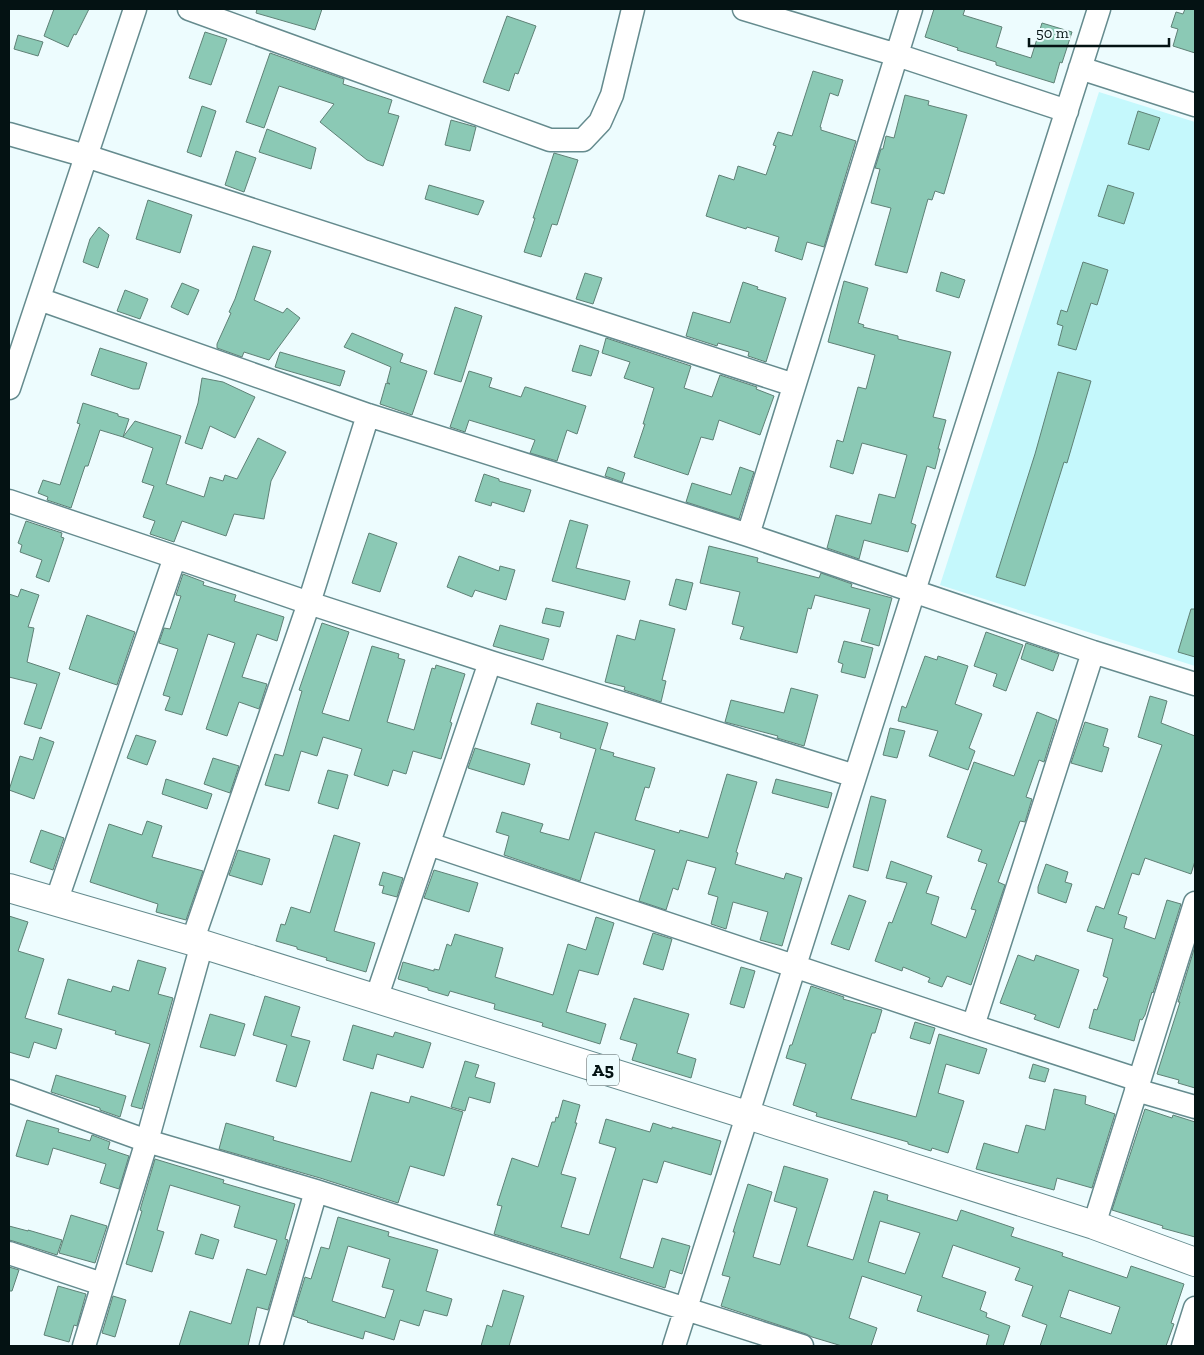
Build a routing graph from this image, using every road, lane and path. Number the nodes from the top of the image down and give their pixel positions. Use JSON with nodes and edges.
{"nodes":[{"id":1,"x":135,"y":9,"type":"edge"},
{"id":2,"x":188,"y":9,"type":"edge"},
{"id":3,"x":632,"y":9,"type":"edge"},
{"id":4,"x":744,"y":9,"type":"edge"},
{"id":5,"x":912,"y":9,"type":"edge"},
{"id":6,"x":1099,"y":9,"type":"edge"},
{"id":7,"x":897,"y":55,"type":"junction"},
{"id":8,"x":1080,"y":68,"type":"junction"},
{"id":9,"x":1195,"y":105,"type":"edge"},
{"id":10,"x":1067,"y":112,"type":"junction"},
{"id":11,"x":9,"y":134,"type":"edge"},
{"id":12,"x":86,"y":156,"type":"junction"},
{"id":13,"x":39,"y":299,"type":"junction"},
{"id":14,"x":794,"y":385,"type":"junction"},
{"id":15,"x":9,"y":388,"type":"edge"},
{"id":16,"x":368,"y":415,"type":"junction"},
{"id":17,"x":9,"y":502,"type":"edge"},
{"id":18,"x":748,"y":535,"type":"junction"},
{"id":19,"x":175,"y":557,"type":"junction"},
{"id":20,"x":913,"y":592,"type":"junction"},
{"id":21,"x":309,"y":603,"type":"junction"},
{"id":22,"x":1092,"y":652,"type":"junction"},
{"id":23,"x":490,"y":662,"type":"junction"},
{"id":24,"x":1195,"y":684,"type":"edge"},
{"id":25,"x":855,"y":776,"type":"junction"},
{"id":26,"x":429,"y":844,"type":"junction"},
{"id":27,"x":9,"y":888,"type":"edge"},
{"id":28,"x":56,"y":902,"type":"junction"},
{"id":29,"x":1195,"y":903,"type":"edge"},
{"id":30,"x":197,"y":943,"type":"junction"},
{"id":31,"x":794,"y":967,"type":"junction"},
{"id":32,"x":376,"y":999,"type":"junction"},
{"id":33,"x":973,"y":1026,"type":"junction"},
{"id":34,"x":1138,"y":1085,"type":"junction"},
{"id":35,"x":9,"y":1091,"type":"edge"},
{"id":36,"x":1195,"y":1107,"type":"edge"},
{"id":37,"x":747,"y":1115,"type":"junction"},
{"id":38,"x":147,"y":1141,"type":"junction"},
{"id":39,"x":316,"y":1191,"type":"junction"},
{"id":40,"x":1094,"y":1225,"type":"junction"},
{"id":41,"x":9,"y":1253,"type":"edge"},
{"id":42,"x":1195,"y":1262,"type":"edge"},
{"id":43,"x":102,"y":1284,"type":"junction"},
{"id":44,"x":686,"y":1308,"type":"junction"},
{"id":45,"x":1195,"y":1308,"type":"edge"},
{"id":46,"x":84,"y":1346,"type":"edge"},
{"id":47,"x":271,"y":1346,"type":"edge"},
{"id":48,"x":674,"y":1346,"type":"edge"},
{"id":49,"x":802,"y":1346,"type":"edge"},
{"id":50,"x":1183,"y":1346,"type":"edge"}],
"edges":[{"from":1,"to":12,"type":"street"},
{"from":2,"to":3,"type":"street"},
{"from":4,"to":7,"type":"street"},
{"from":5,"to":7,"type":"street"},
{"from":6,"to":8,"type":"street"},
{"from":7,"to":10,"type":"street"},
{"from":7,"to":14,"type":"street"},
{"from":8,"to":9,"type":"street"},
{"from":8,"to":10,"type":"street"},
{"from":10,"to":20,"type":"street"},
{"from":11,"to":12,"type":"street"},
{"from":12,"to":13,"type":"street"},
{"from":12,"to":14,"type":"street"},
{"from":13,"to":15,"type":"street"},
{"from":13,"to":16,"type":"street"},
{"from":14,"to":18,"type":"street"},
{"from":16,"to":18,"type":"street"},
{"from":16,"to":21,"type":"street"},
{"from":17,"to":19,"type":"street"},
{"from":18,"to":20,"type":"street"},
{"from":19,"to":21,"type":"street"},
{"from":19,"to":28,"type":"street"},
{"from":20,"to":22,"type":"street"},
{"from":20,"to":25,"type":"street"},
{"from":21,"to":23,"type":"street"},
{"from":21,"to":30,"type":"street"},
{"from":22,"to":24,"type":"street"},
{"from":22,"to":33,"type":"street"},
{"from":23,"to":25,"type":"street"},
{"from":23,"to":26,"type":"street"},
{"from":25,"to":31,"type":"street"},
{"from":26,"to":31,"type":"street"},
{"from":26,"to":32,"type":"street"},
{"from":27,"to":28,"type":"main road","number":"A5"},
{"from":28,"to":30,"type":"main road","number":"A5"},
{"from":29,"to":34,"type":"street"},
{"from":30,"to":32,"type":"main road","number":"A5"},
{"from":30,"to":38,"type":"street"},
{"from":31,"to":33,"type":"street"},
{"from":31,"to":37,"type":"street"},
{"from":32,"to":37,"type":"main road","number":"A5"},
{"from":33,"to":34,"type":"street"},
{"from":34,"to":36,"type":"street"},
{"from":34,"to":40,"type":"street"},
{"from":35,"to":38,"type":"street"},
{"from":37,"to":40,"type":"main road","number":"A5"},
{"from":37,"to":44,"type":"street"},
{"from":38,"to":39,"type":"street"},
{"from":38,"to":43,"type":"street"},
{"from":39,"to":44,"type":"street"},
{"from":39,"to":47,"type":"street"},
{"from":40,"to":42,"type":"main road","number":"A5"},
{"from":41,"to":43,"type":"street"},
{"from":43,"to":46,"type":"street"},
{"from":44,"to":48,"type":"street"},
{"from":44,"to":49,"type":"street"},
{"from":45,"to":50,"type":"street"}]}
